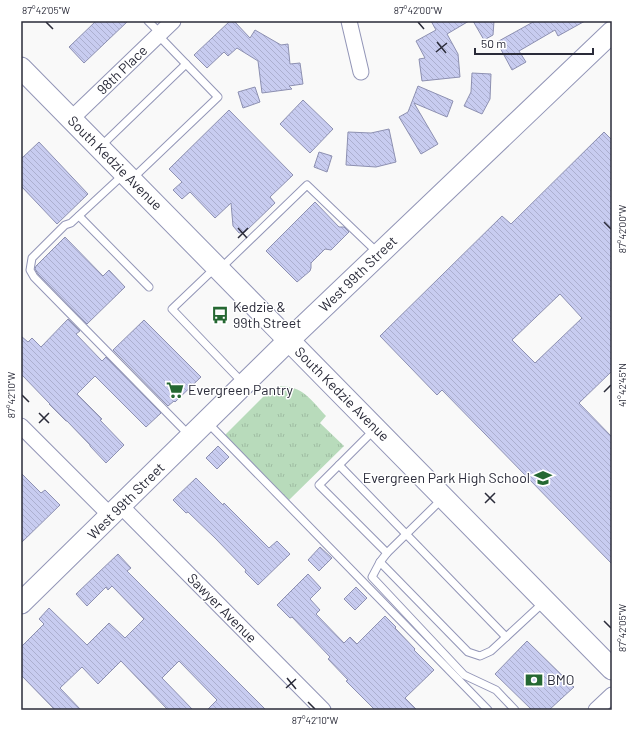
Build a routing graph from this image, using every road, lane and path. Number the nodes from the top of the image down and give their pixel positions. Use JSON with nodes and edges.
{"nodes":[{"id":1,"x":148,"y":21,"type":"edge"},
{"id":2,"x":173,"y":21,"type":"edge"},
{"id":3,"x":349,"y":21,"type":"edge"},
{"id":4,"x":612,"y":32,"type":"edge"},
{"id":5,"x":159,"y":34,"type":"junction"},
{"id":6,"x":186,"y":64,"type":"junction"},
{"id":7,"x":21,"y":68,"type":"edge"},
{"id":8,"x":361,"y":72,"type":"dead end"},
{"id":9,"x":71,"y":119,"type":"junction"},
{"id":10,"x":100,"y":148,"type":"junction"},
{"id":11,"x":128,"y":176,"type":"junction"},
{"id":12,"x":79,"y":216,"type":"junction"},
{"id":13,"x":379,"y":254,"type":"junction"},
{"id":14,"x":218,"y":268,"type":"junction"},
{"id":15,"x":149,"y":287,"type":"dead end"},
{"id":16,"x":289,"y":340,"type":"junction"},
{"id":17,"x":244,"y":384,"type":"junction"},
{"id":18,"x":206,"y":422,"type":"junction"},
{"id":19,"x":21,"y":426,"type":"edge"},
{"id":20,"x":375,"y":428,"type":"junction"},
{"id":21,"x":190,"y":437,"type":"junction"},
{"id":22,"x":339,"y":465,"type":"junction"},
{"id":23,"x":444,"y":498,"type":"junction"},
{"id":24,"x":116,"y":511,"type":"junction"},
{"id":25,"x":407,"y":535,"type":"junction"},
{"id":26,"x":387,"y":553,"type":"junction"},
{"id":27,"x":380,"y":562,"type":"junction"},
{"id":28,"x":545,"y":601,"type":"junction"},
{"id":29,"x":21,"y":603,"type":"edge"},
{"id":30,"x":506,"y":637,"type":"junction"},
{"id":31,"x":612,"y":669,"type":"edge"},
{"id":32,"x":612,"y":695,"type":"edge"},
{"id":33,"x":322,"y":710,"type":"edge"},
{"id":34,"x":488,"y":710,"type":"edge"},
{"id":35,"x":515,"y":710,"type":"edge"},
{"id":36,"x":596,"y":710,"type":"edge"}],
"edges":[{"from":1,"to":5,"type":"lane"},
{"from":2,"to":5,"type":"street","name":"98th Place"},
{"from":3,"to":8,"type":"street"},
{"from":4,"to":13,"type":"main road","name":"West 99th Street"},
{"from":5,"to":6,"type":"lane"},
{"from":5,"to":9,"type":"street","name":"98th Place"},
{"from":6,"to":10,"type":"lane"},
{"from":6,"to":11,"type":"lane"},
{"from":7,"to":9,"type":"main road","name":"South Kedzie Avenue"},
{"from":9,"to":10,"type":"main road","name":"South Kedzie Avenue"},
{"from":10,"to":11,"type":"main road","name":"South Kedzie Avenue"},
{"from":11,"to":12,"type":"lane"},
{"from":11,"to":14,"type":"main road","name":"South Kedzie Avenue"},
{"from":12,"to":15,"type":"lane"},
{"from":12,"to":21,"type":"lane"},
{"from":13,"to":14,"type":"lane"},
{"from":13,"to":16,"type":"main road","name":"West 99th Street"},
{"from":14,"to":16,"type":"main road","name":"South Kedzie Avenue"},
{"from":14,"to":17,"type":"lane"},
{"from":16,"to":17,"type":"main road","name":"West 99th Street"},
{"from":16,"to":20,"type":"main road","name":"South Kedzie Avenue"},
{"from":17,"to":18,"type":"main road","name":"West 99th Street"},
{"from":18,"to":21,"type":"main road","name":"West 99th Street"},
{"from":18,"to":34,"type":"lane"},
{"from":19,"to":24,"type":"street","name":"Sawyer Avenue"},
{"from":20,"to":22,"type":"lane"},
{"from":20,"to":23,"type":"main road","name":"South Kedzie Avenue"},
{"from":21,"to":24,"type":"main road","name":"West 99th Street"},
{"from":22,"to":25,"type":"lane"},
{"from":22,"to":26,"type":"lane"},
{"from":23,"to":25,"type":"lane"},
{"from":23,"to":28,"type":"main road","name":"South Kedzie Avenue"},
{"from":24,"to":29,"type":"main road","name":"West 99th Street"},
{"from":24,"to":33,"type":"street","name":"Sawyer Avenue"},
{"from":25,"to":26,"type":"lane"},
{"from":25,"to":30,"type":"lane"},
{"from":26,"to":27,"type":"lane"},
{"from":27,"to":30,"type":"lane"},
{"from":27,"to":35,"type":"lane"},
{"from":28,"to":30,"type":"lane"},
{"from":28,"to":31,"type":"main road","name":"South Kedzie Avenue"},
{"from":32,"to":36,"type":"street"}]}
